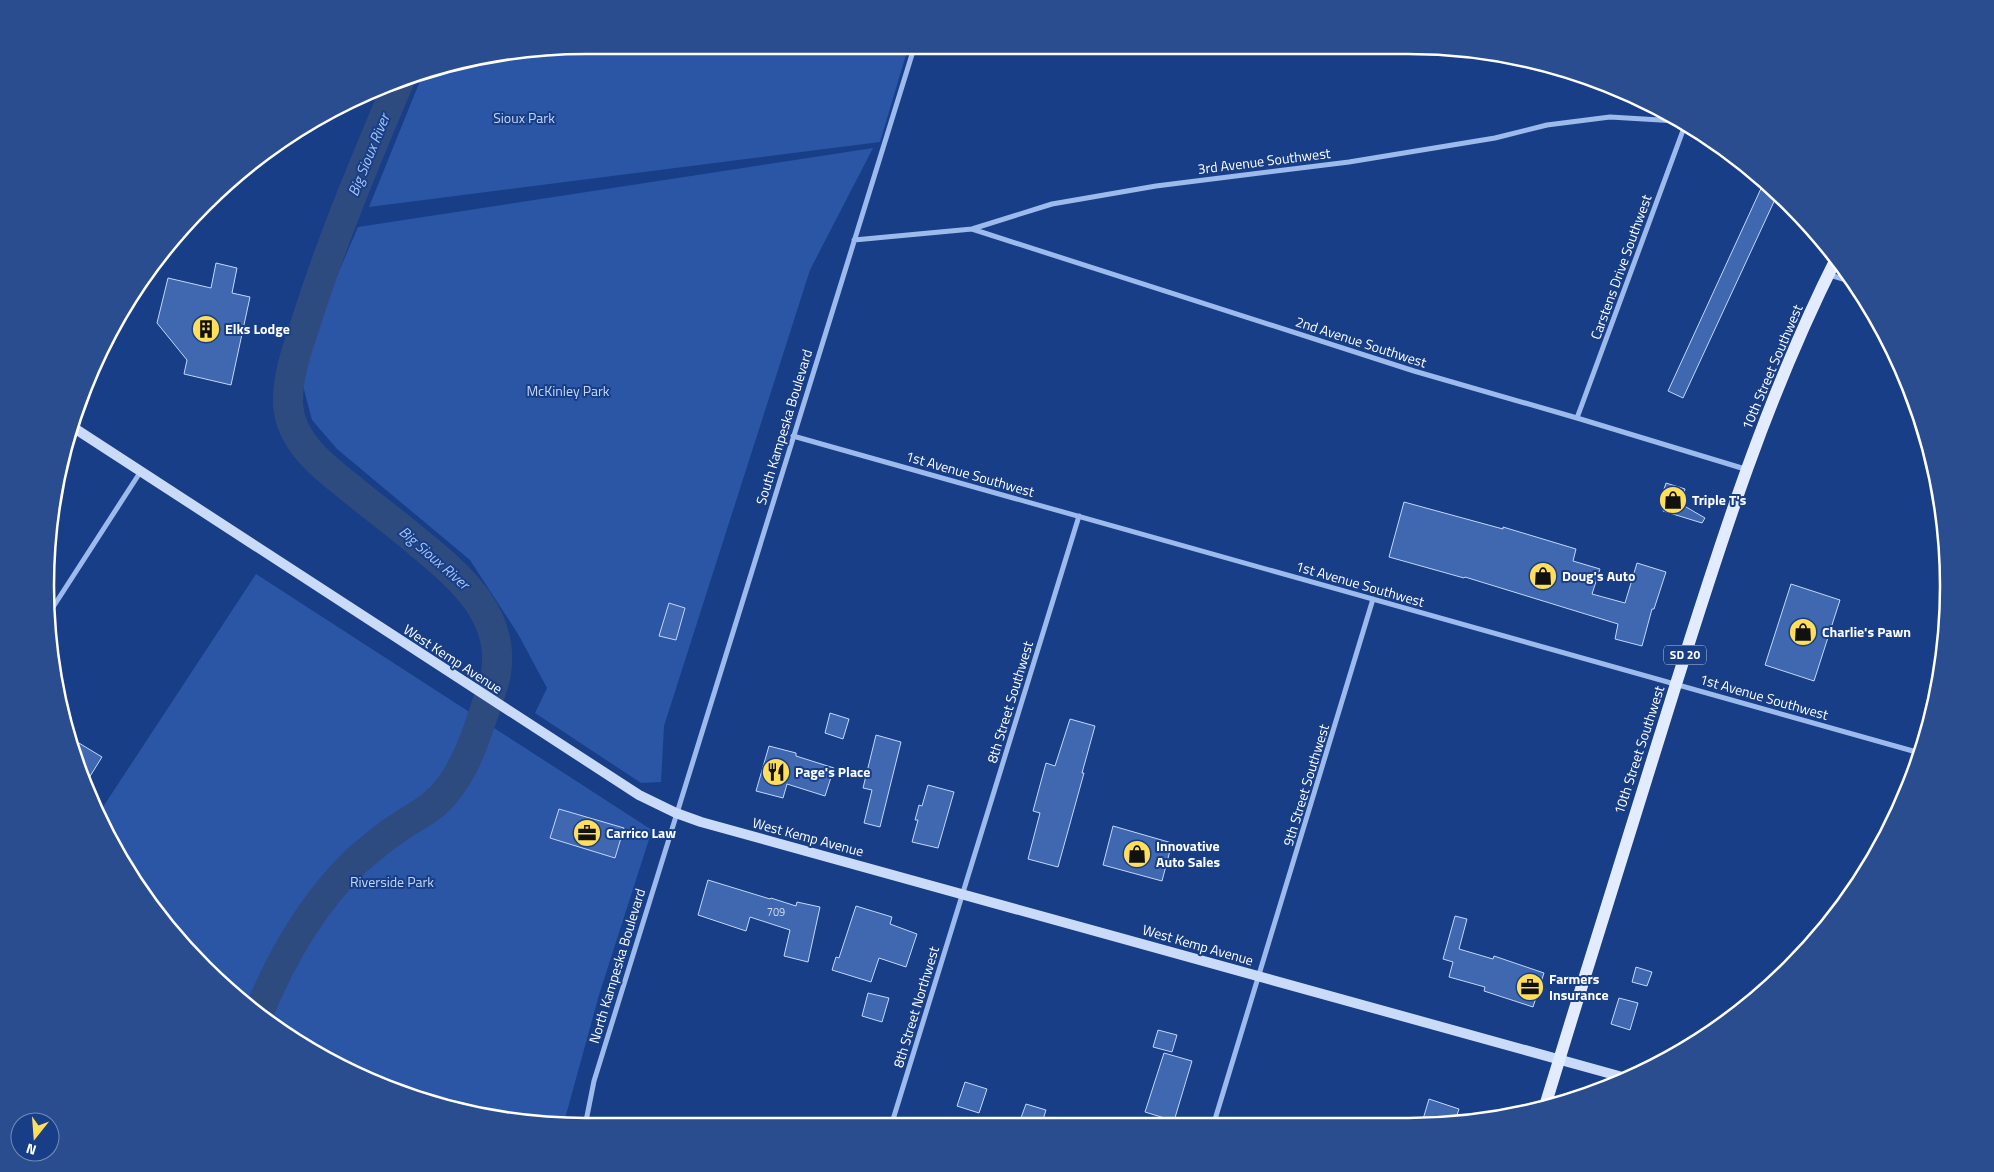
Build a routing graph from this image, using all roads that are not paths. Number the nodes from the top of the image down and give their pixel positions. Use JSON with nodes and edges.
{"nodes":[{"id":1,"x":912,"y":54,"type":"edge"},
{"id":2,"x":1665,"y":120,"type":"edge"},
{"id":3,"x":1683,"y":130,"type":"edge"},
{"id":4,"x":972,"y":229,"type":"junction"},
{"id":5,"x":854,"y":240,"type":"junction"},
{"id":6,"x":1833,"y":265,"type":"edge"},
{"id":7,"x":1828,"y":275,"type":"junction"},
{"id":8,"x":1843,"y":279,"type":"edge"},
{"id":9,"x":1577,"y":418,"type":"junction"},
{"id":10,"x":77,"y":430,"type":"edge"},
{"id":11,"x":793,"y":436,"type":"junction"},
{"id":12,"x":1746,"y":469,"type":"junction"},
{"id":13,"x":141,"y":471,"type":"junction"},
{"id":14,"x":1079,"y":516,"type":"junction"},
{"id":15,"x":1373,"y":599,"type":"junction"},
{"id":16,"x":55,"y":605,"type":"edge"},
{"id":17,"x":1676,"y":684,"type":"junction"},
{"id":18,"x":1914,"y":751,"type":"edge"},
{"id":19,"x":676,"y":813,"type":"junction"},
{"id":20,"x":962,"y":894,"type":"junction"},
{"id":21,"x":1260,"y":976,"type":"junction"},
{"id":22,"x":1559,"y":1060,"type":"junction"},
{"id":23,"x":1617,"y":1076,"type":"edge"},
{"id":24,"x":1547,"y":1100,"type":"edge"},
{"id":25,"x":586,"y":1118,"type":"edge"},
{"id":26,"x":893,"y":1118,"type":"edge"},
{"id":27,"x":1216,"y":1118,"type":"edge"}],
"edges":[{"from":1,"to":5,"type":"street","name":"South Kampeska Boulevard"},
{"from":2,"to":4,"type":"street","name":"3rd Avenue Southwest"},
{"from":3,"to":9,"type":"street","name":"Carstens Drive Southwest"},
{"from":4,"to":5,"type":"street","name":"3rd Avenue Southwest"},
{"from":4,"to":9,"type":"street","name":"2nd Avenue Southwest"},
{"from":5,"to":11,"type":"street","name":"South Kampeska Boulevard"},
{"from":6,"to":7,"type":"main road","name":"10th Street Southwest","number":"SD 20"},
{"from":7,"to":8,"type":"street"},
{"from":7,"to":12,"type":"main road","name":"10th Street Southwest","number":"SD 20"},
{"from":9,"to":12,"type":"street","name":"2nd Avenue Southwest"},
{"from":10,"to":13,"type":"main road","name":"West Kemp Avenue"},
{"from":11,"to":14,"type":"street","name":"1st Avenue Southwest"},
{"from":11,"to":19,"type":"street","name":"South Kampeska Boulevard"},
{"from":12,"to":17,"type":"main road","name":"10th Street Southwest","number":"SD 20"},
{"from":13,"to":16,"type":"street"},
{"from":13,"to":19,"type":"main road","name":"West Kemp Avenue"},
{"from":14,"to":15,"type":"street","name":"1st Avenue Southwest"},
{"from":14,"to":20,"type":"street","name":"8th Street Southwest"},
{"from":15,"to":17,"type":"street","name":"1st Avenue Southwest"},
{"from":15,"to":21,"type":"street","name":"9th Street Southwest"},
{"from":17,"to":18,"type":"street","name":"1st Avenue Southwest"},
{"from":17,"to":22,"type":"main road","name":"10th Street Southwest","number":"SD 20"},
{"from":19,"to":20,"type":"main road","name":"West Kemp Avenue"},
{"from":19,"to":25,"type":"street","name":"North Kampeska Boulevard"},
{"from":20,"to":21,"type":"main road","name":"West Kemp Avenue"},
{"from":20,"to":26,"type":"street","name":"8th Street Northwest"},
{"from":21,"to":22,"type":"main road","name":"West Kemp Avenue"},
{"from":21,"to":27,"type":"street","name":"9th Street Southwest"},
{"from":22,"to":23,"type":"main road","name":"West Kemp Avenue"},
{"from":22,"to":24,"type":"main road","number":"SD 20"}]}
